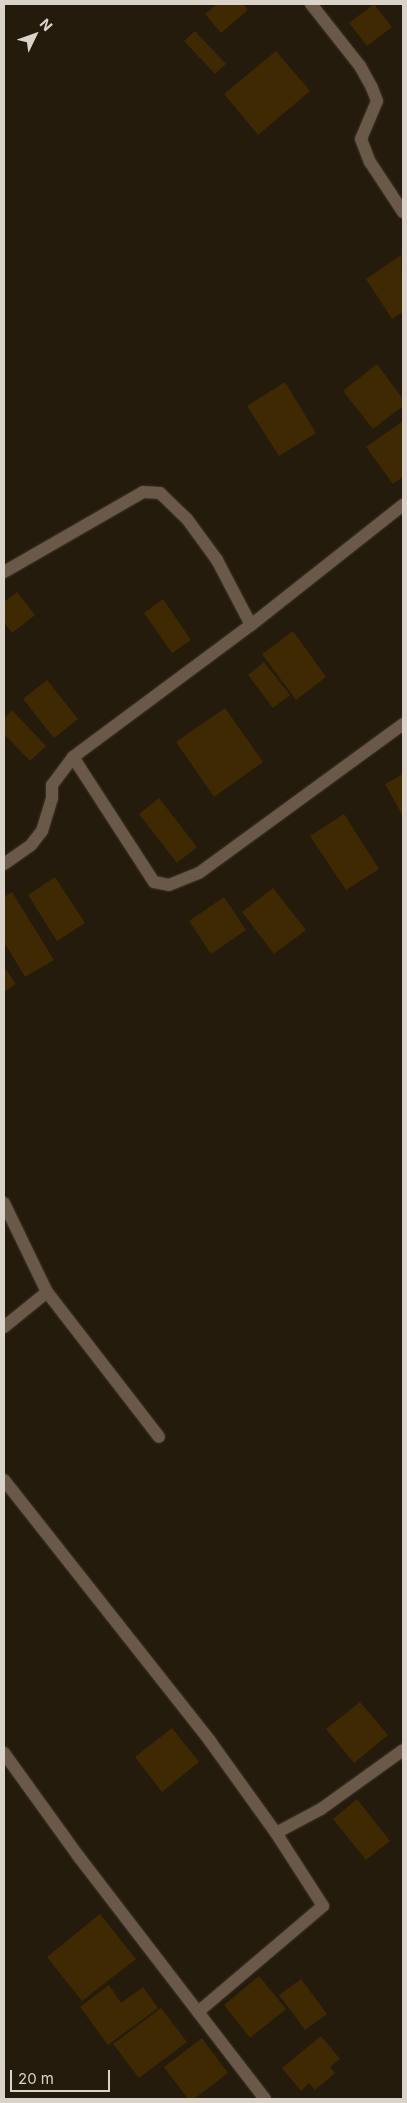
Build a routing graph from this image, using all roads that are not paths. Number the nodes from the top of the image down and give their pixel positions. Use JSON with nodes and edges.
{"nodes":[{"id":1,"x":311,"y":4,"type":"edge"},
{"id":2,"x":403,"y":212,"type":"edge"},
{"id":3,"x":403,"y":505,"type":"edge"},
{"id":4,"x":4,"y":572,"type":"edge"},
{"id":5,"x":251,"y":625,"type":"junction"},
{"id":6,"x":403,"y":724,"type":"edge"},
{"id":7,"x":73,"y":758,"type":"junction"},
{"id":8,"x":4,"y":864,"type":"edge"},
{"id":9,"x":4,"y":1203,"type":"edge"},
{"id":10,"x":48,"y":1292,"type":"junction"},
{"id":11,"x":4,"y":1327,"type":"edge"},
{"id":12,"x":159,"y":1437,"type":"dead end"},
{"id":13,"x":4,"y":1480,"type":"edge"},
{"id":14,"x":403,"y":1750,"type":"edge"},
{"id":15,"x":4,"y":1753,"type":"edge"},
{"id":16,"x":276,"y":1833,"type":"junction"},
{"id":17,"x":198,"y":2012,"type":"junction"},
{"id":18,"x":265,"y":2099,"type":"edge"}],
"edges":[{"from":1,"to":2,"type":"street"},
{"from":3,"to":5,"type":"street"},
{"from":4,"to":5,"type":"street"},
{"from":5,"to":7,"type":"street"},
{"from":6,"to":7,"type":"street"},
{"from":7,"to":8,"type":"street"},
{"from":9,"to":10,"type":"street"},
{"from":10,"to":11,"type":"street"},
{"from":10,"to":12,"type":"street"},
{"from":13,"to":16,"type":"street"},
{"from":14,"to":16,"type":"street"},
{"from":15,"to":17,"type":"street"},
{"from":16,"to":17,"type":"street"},
{"from":17,"to":18,"type":"street"}]}
